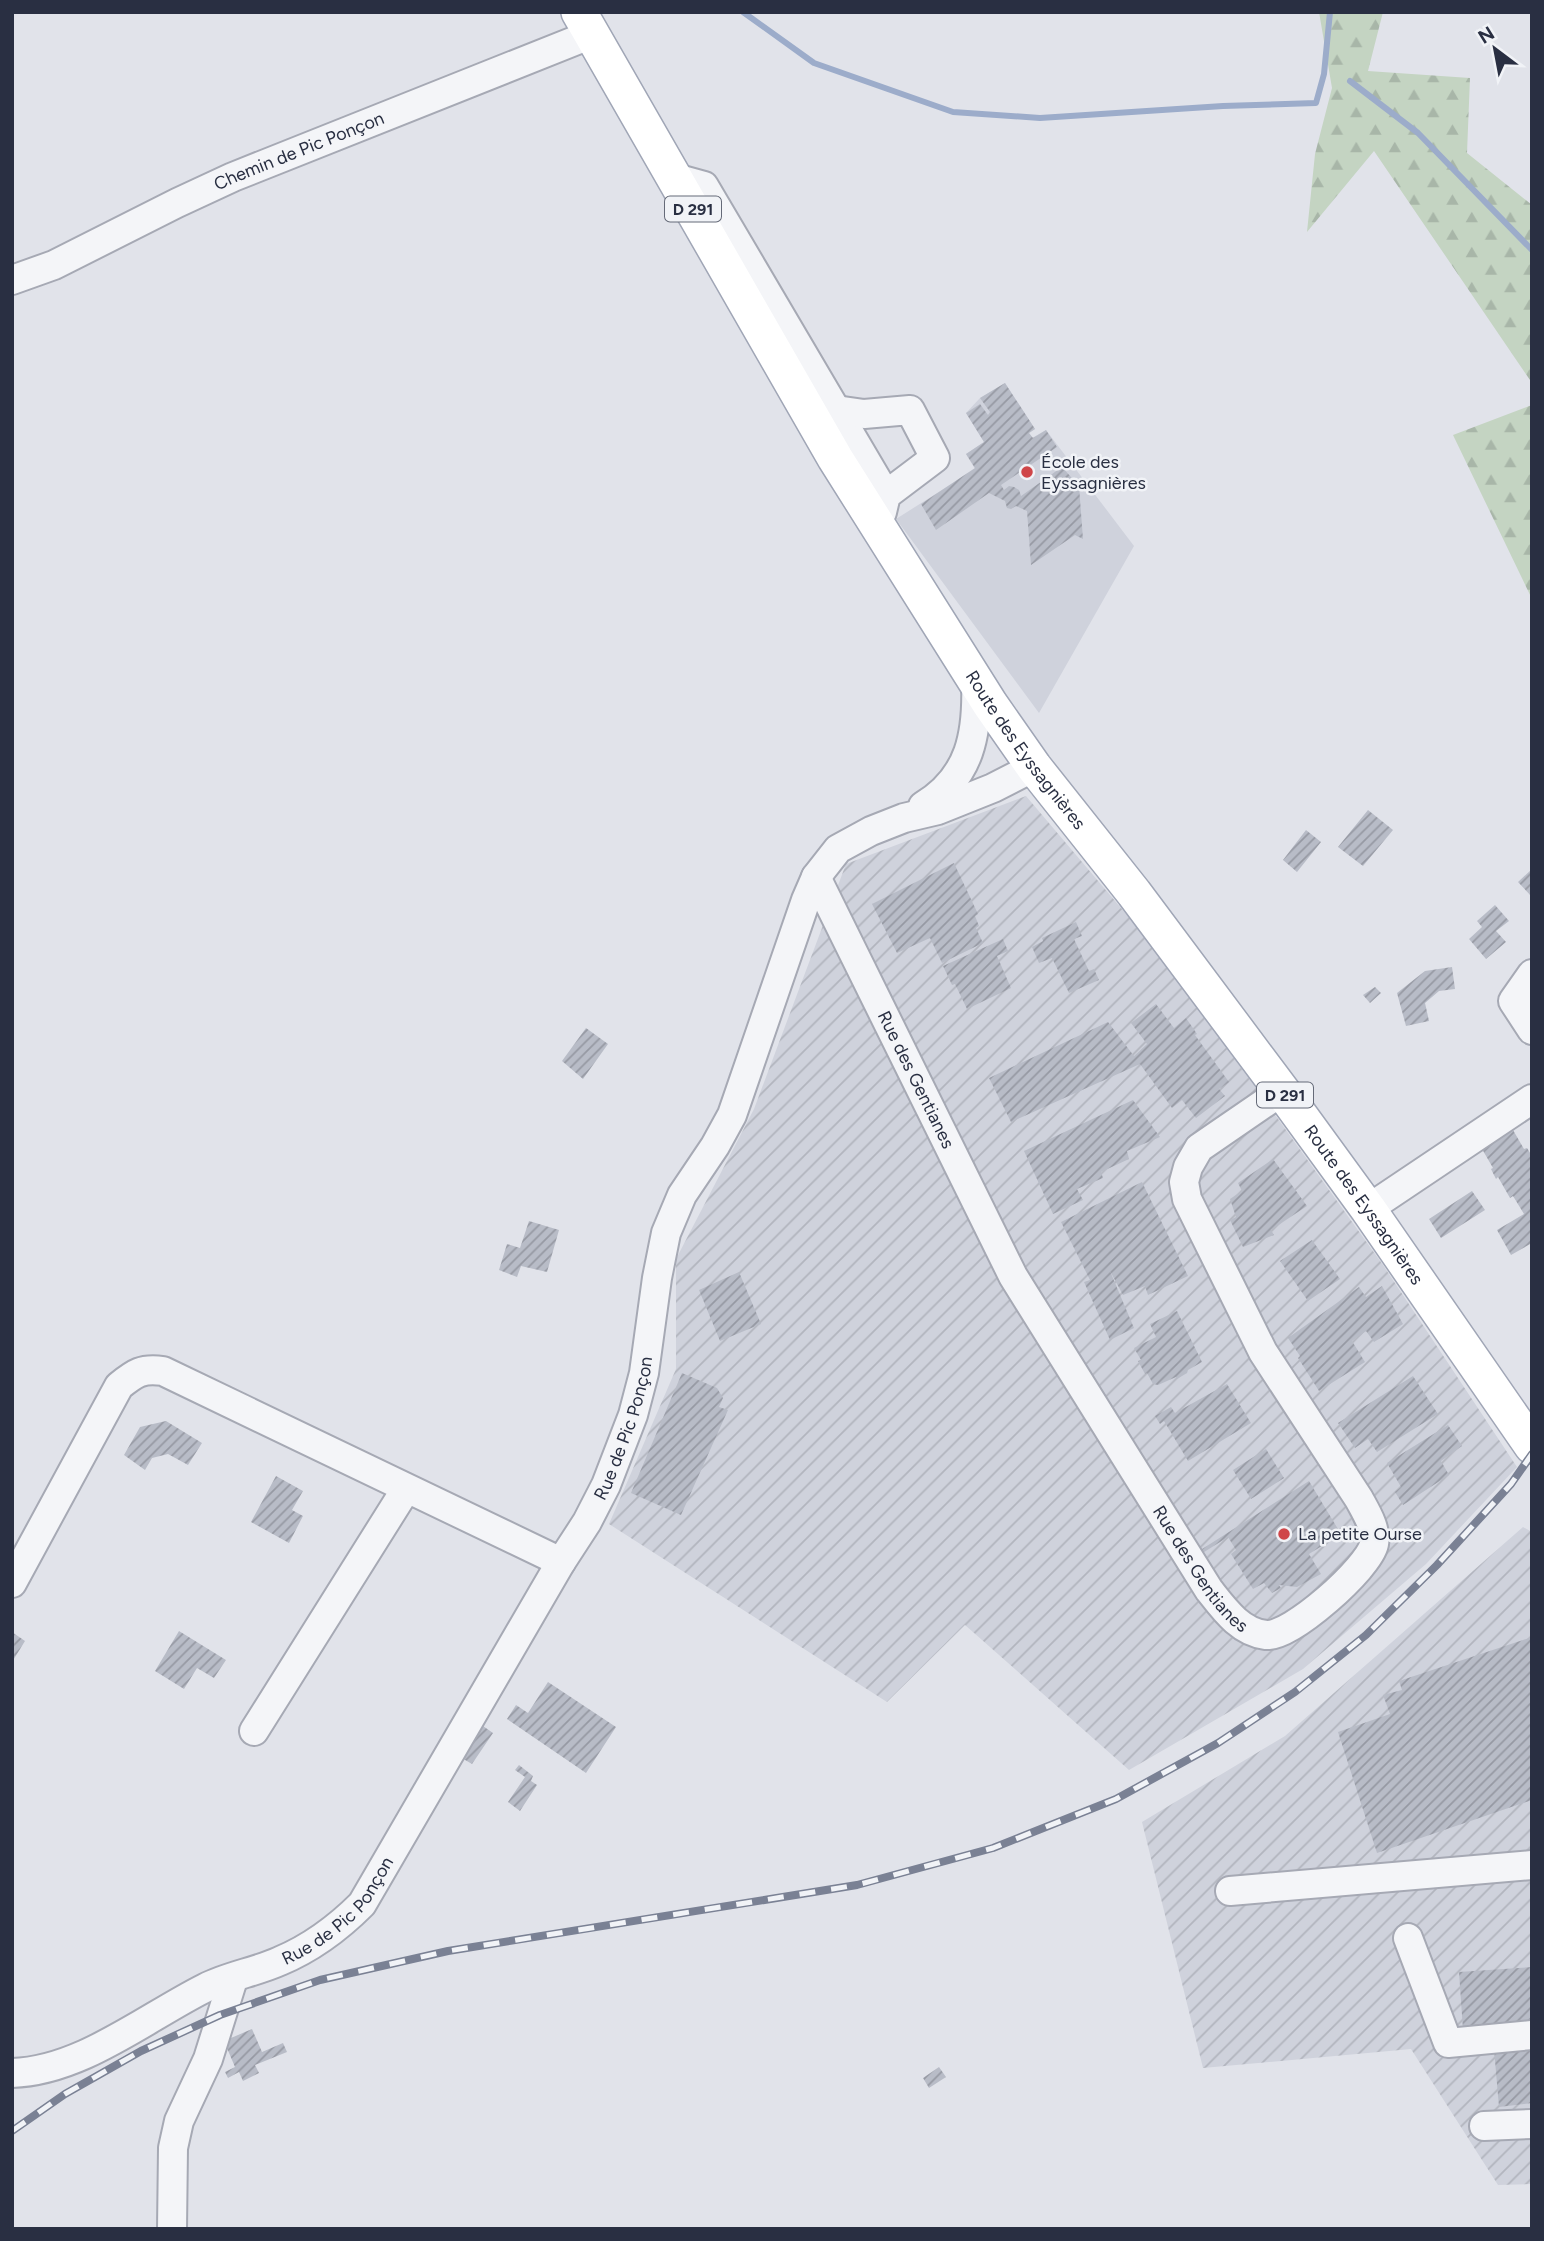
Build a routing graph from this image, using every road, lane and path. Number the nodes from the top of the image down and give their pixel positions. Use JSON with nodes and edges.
{"nodes":[{"id":1,"x":585,"y":23,"type":"edge"},
{"id":2,"x":12,"y":281,"type":"edge"},
{"id":3,"x":820,"y":408,"type":"junction"},
{"id":4,"x":882,"y":510,"type":"junction"},
{"id":5,"x":976,"y":681,"type":"junction"},
{"id":6,"x":1024,"y":753,"type":"junction"},
{"id":7,"x":968,"y":755,"type":"junction"},
{"id":8,"x":987,"y":790,"type":"junction"},
{"id":9,"x":904,"y":818,"type":"junction"},
{"id":10,"x":816,"y":877,"type":"junction"},
{"id":11,"x":1532,"y":974,"type":"edge"},
{"id":12,"x":1532,"y":1030,"type":"edge"},
{"id":13,"x":1282,"y":1091,"type":"junction"},
{"id":14,"x":1532,"y":1099,"type":"edge"},
{"id":15,"x":1368,"y":1209,"type":"junction"},
{"id":16,"x":1528,"y":1439,"type":"edge"},
{"id":17,"x":406,"y":1489,"type":"junction"},
{"id":18,"x":561,"y":1562,"type":"junction"},
{"id":19,"x":12,"y":1583,"type":"edge"},
{"id":20,"x":254,"y":1731,"type":"dead end"},
{"id":21,"x":1532,"y":1865,"type":"edge"},
{"id":22,"x":1230,"y":1891,"type":"dead end"},
{"id":23,"x":1408,"y":1938,"type":"dead end"},
{"id":24,"x":233,"y":1979,"type":"junction"},
{"id":25,"x":1532,"y":2035,"type":"edge"},
{"id":26,"x":12,"y":2073,"type":"edge"},
{"id":27,"x":1532,"y":2124,"type":"edge"},
{"id":28,"x":1484,"y":2126,"type":"dead end"},
{"id":29,"x":172,"y":2229,"type":"edge"}],
"edges":[{"from":1,"to":2,"type":"street","name":"Chemin de Pic Ponçon"},
{"from":1,"to":3,"type":"main road","name":"Route des Eyssagnières","number":"D 291"},
{"from":3,"to":4,"type":"main road","name":"Route des Eyssagnières","number":"D 291"},
{"from":3,"to":4,"type":"street"},
{"from":4,"to":5,"type":"main road","name":"Route des Eyssagnières","number":"D 291"},
{"from":5,"to":6,"type":"main road","name":"Route des Eyssagnières","number":"D 291"},
{"from":5,"to":7,"type":"street","name":"Rue de Pic Ponçon"},
{"from":6,"to":7,"type":"street","name":"Rue de Pic Ponçon"},
{"from":6,"to":8,"type":"street","name":"Rue de Pic Ponçon"},
{"from":6,"to":13,"type":"main road","name":"Route des Eyssagnières","number":"D 291"},
{"from":7,"to":8,"type":"street"},
{"from":7,"to":9,"type":"street","name":"Rue de Pic Ponçon"},
{"from":8,"to":9,"type":"street","name":"Rue de Pic Ponçon"},
{"from":9,"to":10,"type":"street","name":"Rue de Pic Ponçon"},
{"from":10,"to":13,"type":"street","name":"Rue des Gentianes"},
{"from":10,"to":18,"type":"street","name":"Rue de Pic Ponçon"},
{"from":11,"to":12,"type":"street"},
{"from":13,"to":15,"type":"main road","name":"Route des Eyssagnières","number":"D 291"},
{"from":14,"to":15,"type":"street"},
{"from":15,"to":16,"type":"main road","name":"Route des Eyssagnières","number":"D 291"},
{"from":17,"to":18,"type":"street"},
{"from":17,"to":19,"type":"street"},
{"from":17,"to":20,"type":"street"},
{"from":18,"to":24,"type":"street","name":"Rue de Pic Ponçon"},
{"from":21,"to":22,"type":"street"},
{"from":23,"to":25,"type":"street"},
{"from":24,"to":26,"type":"street","name":"Rue de Pic Ponçon"},
{"from":24,"to":29,"type":"street"},
{"from":27,"to":28,"type":"street"}]}
